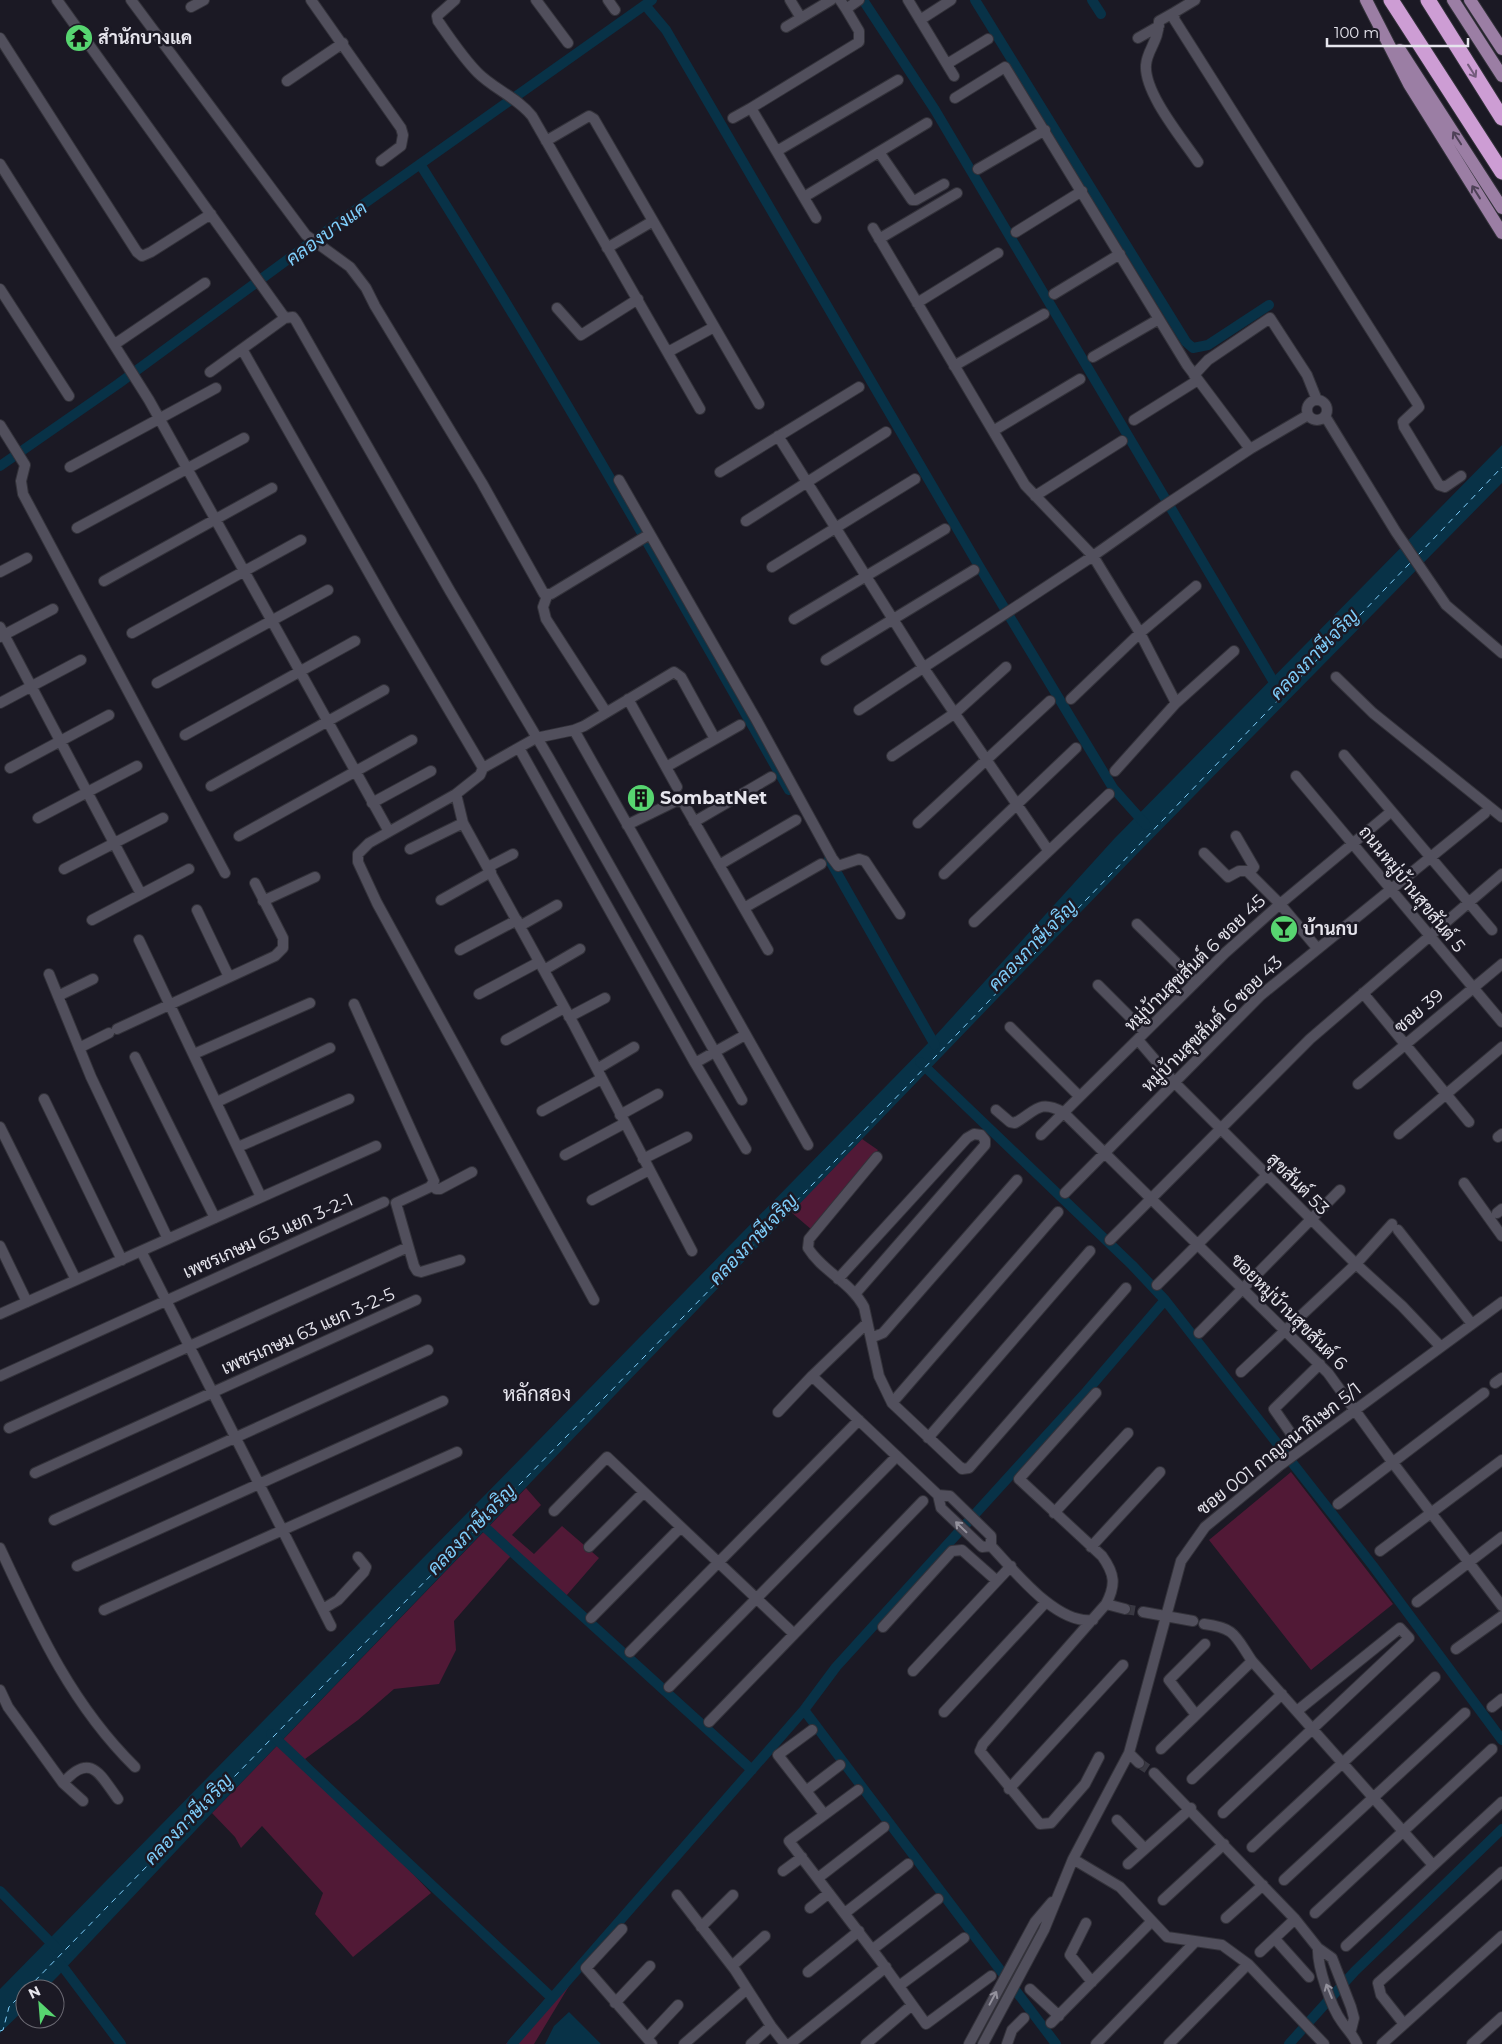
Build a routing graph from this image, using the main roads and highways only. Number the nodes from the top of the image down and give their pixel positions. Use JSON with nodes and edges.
{"nodes":[{"id":1,"x":1367,"y":0,"type":"edge"},
{"id":2,"x":1384,"y":0,"type":"edge"},
{"id":3,"x":1391,"y":0,"type":"edge"},
{"id":4,"x":1428,"y":0,"type":"edge"},
{"id":5,"x":1453,"y":0,"type":"edge"},
{"id":6,"x":1473,"y":1,"type":"edge"},
{"id":7,"x":1407,"y":26,"type":"junction"},
{"id":8,"x":1502,"y":49,"type":"edge"},
{"id":9,"x":1502,"y":76,"type":"edge"},
{"id":10,"x":1502,"y":118,"type":"edge"},
{"id":11,"x":1502,"y":172,"type":"edge"},
{"id":12,"x":1502,"y":208,"type":"edge"},
{"id":13,"x":1502,"y":233,"type":"edge"}],
"edges":[{"from":12,"to":1,"type":"main road","one_way":true},
{"from":13,"to":1,"type":"main road","one_way":true},
{"from":2,"to":7,"type":"highway"},
{"from":3,"to":7,"type":"highway"},
{"from":4,"to":10,"type":"highway","one_way":true},
{"from":5,"to":9,"type":"main road"},
{"from":6,"to":8,"type":"main road"},
{"from":7,"to":11,"type":"highway"}]}
